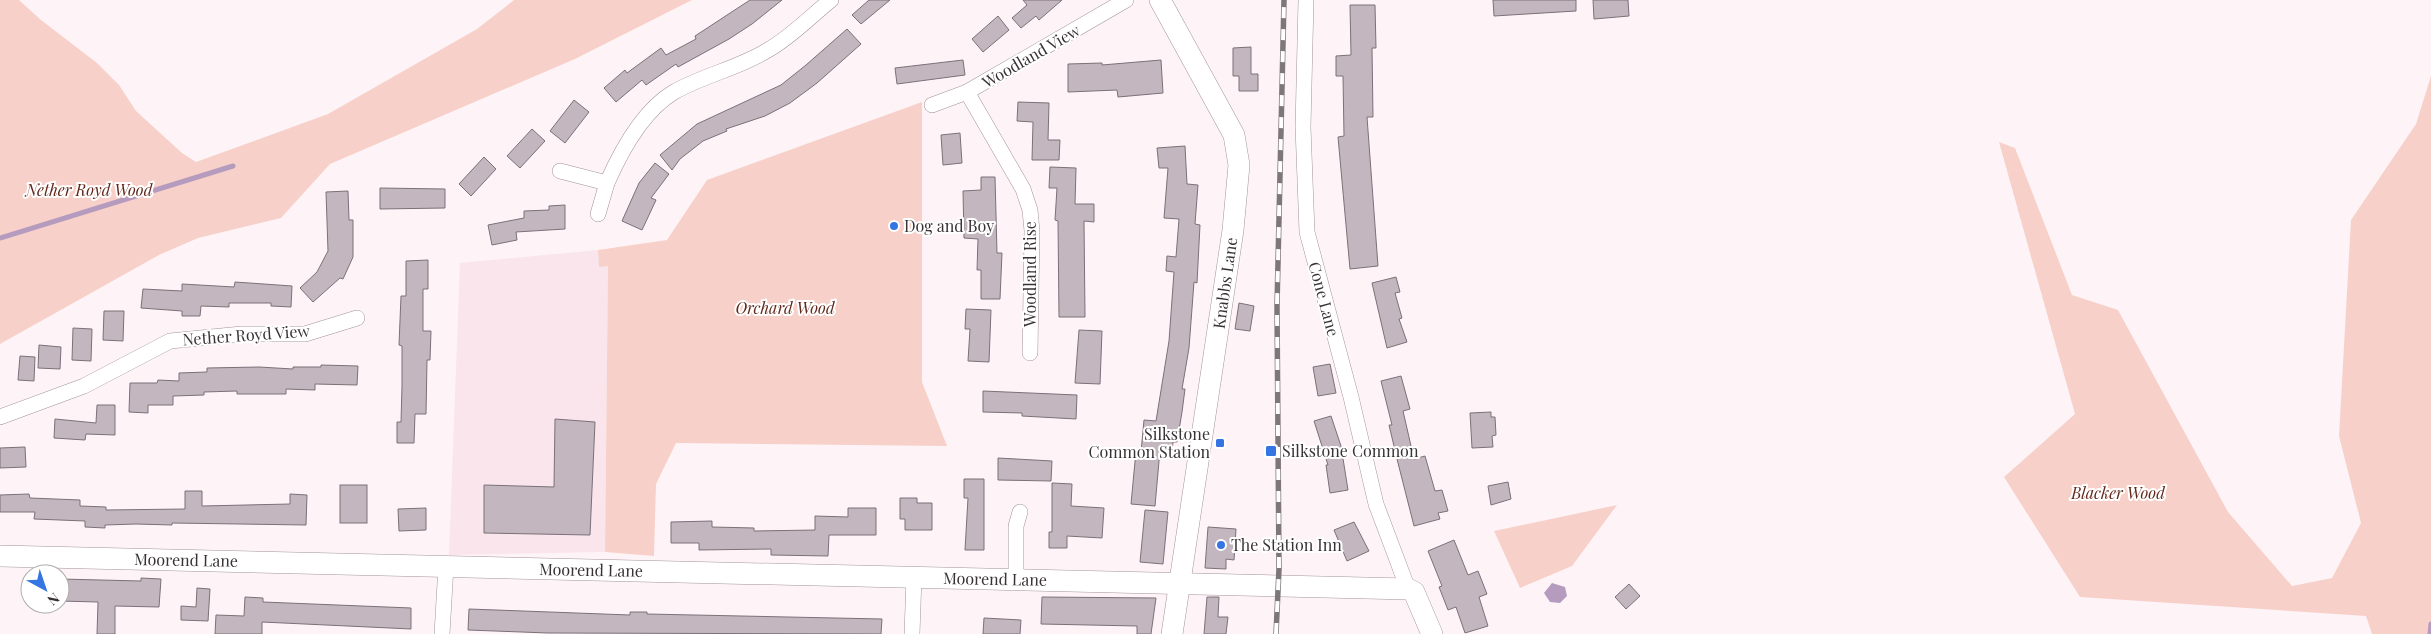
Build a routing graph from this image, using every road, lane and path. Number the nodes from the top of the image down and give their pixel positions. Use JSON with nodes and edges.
{"nodes":[{"id":1,"x":831,"y":0,"type":"edge"},
{"id":2,"x":1126,"y":0,"type":"edge"},
{"id":3,"x":1160,"y":0,"type":"edge"},
{"id":4,"x":1306,"y":0,"type":"edge"},
{"id":5,"x":967,"y":92,"type":"junction"},
{"id":6,"x":932,"y":106,"type":"dead end"},
{"id":7,"x":560,"y":171,"type":"dead end"},
{"id":8,"x":607,"y":183,"type":"junction"},
{"id":9,"x":598,"y":214,"type":"dead end"},
{"id":10,"x":357,"y":318,"type":"dead end"},
{"id":11,"x":1030,"y":353,"type":"dead end"},
{"id":12,"x":0,"y":417,"type":"edge"},
{"id":13,"x":1020,"y":512,"type":"dead end"},
{"id":14,"x":0,"y":556,"type":"edge"},
{"id":15,"x":446,"y":566,"type":"junction"},
{"id":16,"x":914,"y":577,"type":"junction"},
{"id":17,"x":1016,"y":579,"type":"junction"},
{"id":18,"x":1181,"y":583,"type":"junction"},
{"id":19,"x":1408,"y":589,"type":"junction"},
{"id":20,"x":442,"y":634,"type":"edge"},
{"id":21,"x":912,"y":634,"type":"edge"},
{"id":22,"x":1172,"y":634,"type":"edge"},
{"id":23,"x":1432,"y":634,"type":"edge"}],
"edges":[{"from":1,"to":8,"type":"street"},
{"from":2,"to":5,"type":"street","name":"Woodland View"},
{"from":3,"to":18,"type":"street","name":"Knabbs Lane"},
{"from":4,"to":19,"type":"street","name":"Cone Lane"},
{"from":5,"to":6,"type":"street","name":"Woodland View"},
{"from":5,"to":11,"type":"street","name":"Woodland Rise"},
{"from":7,"to":8,"type":"street"},
{"from":8,"to":9,"type":"street"},
{"from":10,"to":12,"type":"street","name":"Nether Royd View"},
{"from":13,"to":17,"type":"street"},
{"from":14,"to":15,"type":"street","name":"Moorend Lane"},
{"from":15,"to":16,"type":"street","name":"Moorend Lane"},
{"from":15,"to":20,"type":"street"},
{"from":16,"to":17,"type":"street","name":"Moorend Lane"},
{"from":16,"to":21,"type":"street"},
{"from":17,"to":18,"type":"street","name":"Moorend Lane"},
{"from":18,"to":19,"type":"street"},
{"from":18,"to":22,"type":"street","name":"Knabbs Lane"},
{"from":19,"to":23,"type":"street","name":"Cone Lane"}]}
